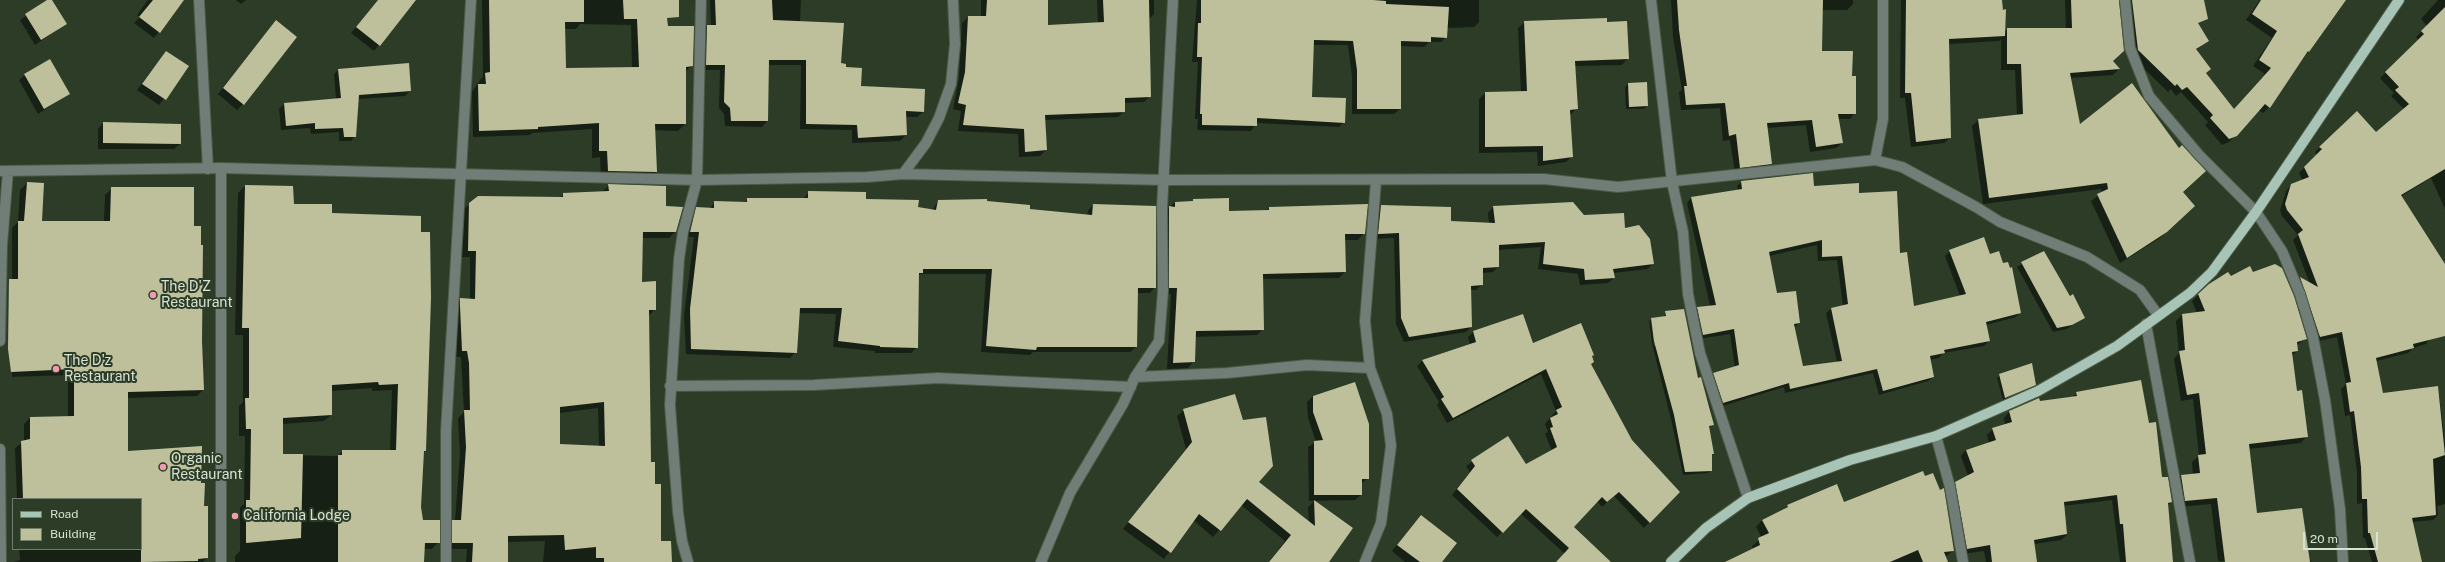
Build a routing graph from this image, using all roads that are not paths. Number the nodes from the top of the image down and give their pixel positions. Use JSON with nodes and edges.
{"nodes":[{"id":1,"x":199,"y":0,"type":"edge"},
{"id":2,"x":471,"y":0,"type":"edge"},
{"id":3,"x":701,"y":0,"type":"edge"},
{"id":4,"x":953,"y":0,"type":"edge"},
{"id":5,"x":1173,"y":0,"type":"edge"},
{"id":6,"x":1651,"y":0,"type":"edge"},
{"id":7,"x":1883,"y":0,"type":"edge"},
{"id":8,"x":2125,"y":0,"type":"edge"},
{"id":9,"x":2398,"y":0,"type":"edge"},
{"id":10,"x":1875,"y":160,"type":"junction"},
{"id":11,"x":221,"y":168,"type":"junction"},
{"id":12,"x":208,"y":169,"type":"junction"},
{"id":13,"x":4,"y":171,"type":"edge"},
{"id":14,"x":461,"y":174,"type":"junction"},
{"id":15,"x":902,"y":174,"type":"junction"},
{"id":16,"x":697,"y":180,"type":"junction"},
{"id":17,"x":1164,"y":180,"type":"junction"},
{"id":18,"x":1376,"y":181,"type":"junction"},
{"id":19,"x":1672,"y":182,"type":"junction"},
{"id":20,"x":2256,"y":212,"type":"junction"},
{"id":21,"x":2158,"y":315,"type":"junction"},
{"id":22,"x":2146,"y":324,"type":"junction"},
{"id":23,"x":0,"y":341,"type":"edge"},
{"id":24,"x":1370,"y":368,"type":"junction"},
{"id":25,"x":1135,"y":377,"type":"junction"},
{"id":26,"x":670,"y":386,"type":"junction"},
{"id":27,"x":1131,"y":387,"type":"junction"},
{"id":28,"x":1936,"y":436,"type":"junction"},
{"id":29,"x":0,"y":449,"type":"edge"},
{"id":30,"x":1748,"y":498,"type":"junction"},
{"id":31,"x":1,"y":562,"type":"edge"},
{"id":32,"x":222,"y":562,"type":"edge"},
{"id":33,"x":446,"y":562,"type":"edge"},
{"id":34,"x":688,"y":562,"type":"edge"},
{"id":35,"x":1040,"y":562,"type":"edge"},
{"id":36,"x":1364,"y":562,"type":"edge"},
{"id":37,"x":1671,"y":562,"type":"edge"},
{"id":38,"x":1963,"y":562,"type":"edge"},
{"id":39,"x":2190,"y":562,"type":"edge"},
{"id":40,"x":2343,"y":562,"type":"edge"}],
"edges":[{"from":1,"to":12,"type":"street"},
{"from":2,"to":14,"type":"street"},
{"from":3,"to":16,"type":"street"},
{"from":4,"to":15,"type":"street"},
{"from":5,"to":17,"type":"street"},
{"from":6,"to":19,"type":"street"},
{"from":7,"to":10,"type":"street"},
{"from":8,"to":20,"type":"street"},
{"from":9,"to":20,"type":"main road"},
{"from":10,"to":19,"type":"street"},
{"from":10,"to":21,"type":"street"},
{"from":11,"to":12,"type":"street"},
{"from":11,"to":14,"type":"street"},
{"from":11,"to":32,"type":"street"},
{"from":12,"to":13,"type":"street"},
{"from":13,"to":23,"type":"street"},
{"from":14,"to":16,"type":"street"},
{"from":14,"to":33,"type":"street"},
{"from":15,"to":16,"type":"street"},
{"from":15,"to":17,"type":"street"},
{"from":16,"to":26,"type":"street"},
{"from":17,"to":18,"type":"street"},
{"from":17,"to":25,"type":"street"},
{"from":18,"to":19,"type":"street"},
{"from":18,"to":24,"type":"street"},
{"from":19,"to":30,"type":"street"},
{"from":20,"to":21,"type":"main road"},
{"from":20,"to":40,"type":"street"},
{"from":21,"to":22,"type":"main road"},
{"from":22,"to":28,"type":"main road"},
{"from":22,"to":39,"type":"street"},
{"from":24,"to":25,"type":"street"},
{"from":24,"to":36,"type":"street"},
{"from":25,"to":27,"type":"street"},
{"from":26,"to":27,"type":"street"},
{"from":26,"to":34,"type":"street"},
{"from":27,"to":35,"type":"street"},
{"from":28,"to":30,"type":"main road"},
{"from":28,"to":38,"type":"street"},
{"from":29,"to":31,"type":"street"},
{"from":30,"to":37,"type":"main road"}]}
